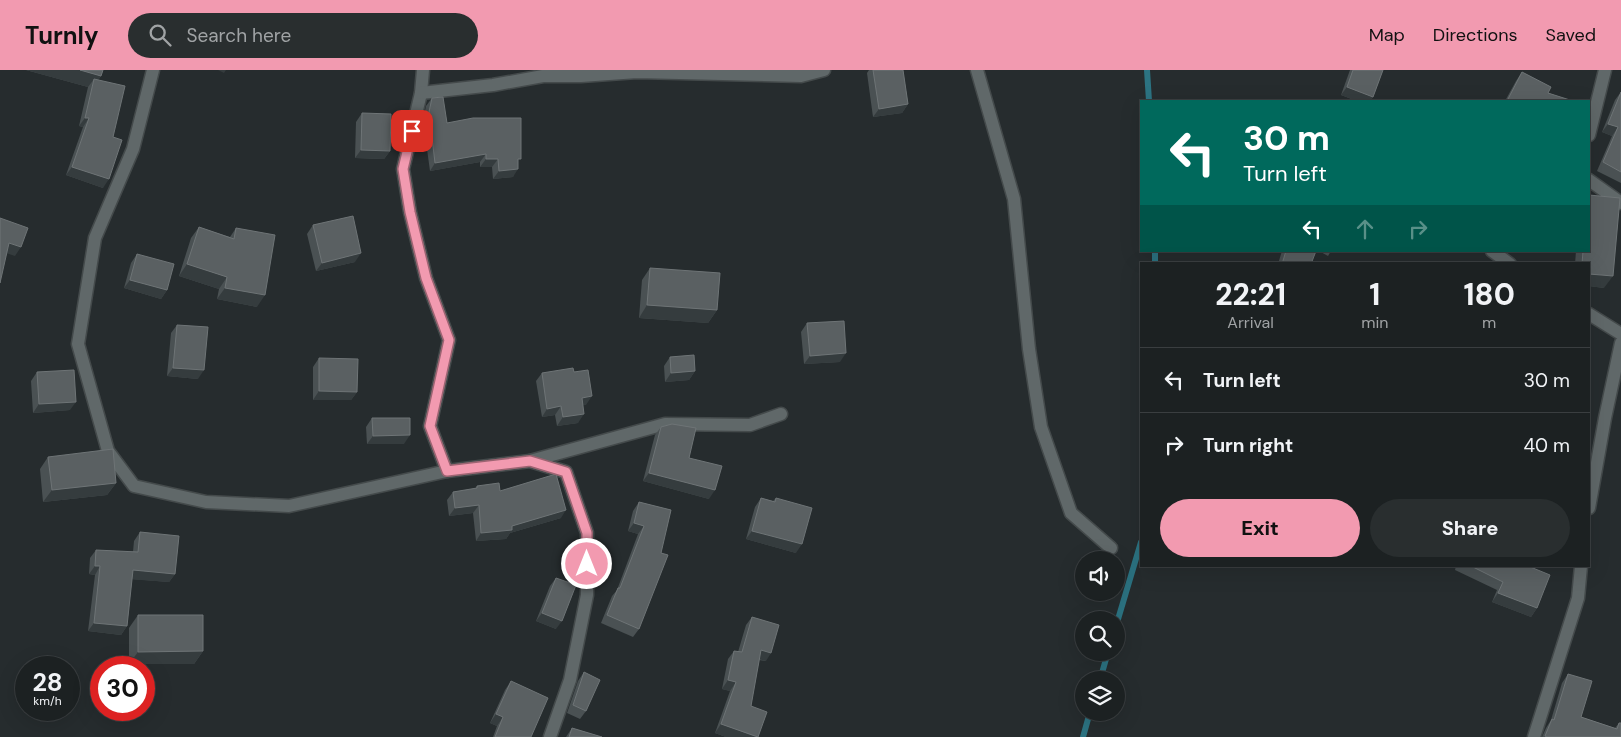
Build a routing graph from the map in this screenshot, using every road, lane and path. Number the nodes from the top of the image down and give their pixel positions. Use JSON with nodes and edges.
{"nodes":[{"id":1,"x":153,"y":70,"type":"edge"},
{"id":2,"x":423,"y":70,"type":"edge"},
{"id":3,"x":824,"y":70,"type":"edge"},
{"id":4,"x":977,"y":70,"type":"edge"},
{"id":5,"x":1605,"y":70,"type":"edge"},
{"id":6,"x":421,"y":93,"type":"junction"},
{"id":7,"x":1590,"y":131,"type":"edge"},
{"id":8,"x":1590,"y":181,"type":"edge"},
{"id":9,"x":1621,"y":203,"type":"edge"},
{"id":10,"x":1493,"y":252,"type":"edge"},
{"id":11,"x":1507,"y":262,"type":"edge"},
{"id":12,"x":1590,"y":315,"type":"edge"},
{"id":13,"x":1621,"y":334,"type":"edge"},
{"id":14,"x":1621,"y":344,"type":"edge"},
{"id":15,"x":781,"y":414,"type":"dead end"},
{"id":16,"x":530,"y":461,"type":"junction"},
{"id":17,"x":447,"y":471,"type":"junction"},
{"id":18,"x":1590,"y":502,"type":"edge"},
{"id":19,"x":1111,"y":548,"type":"dead end"},
{"id":20,"x":1581,"y":567,"type":"edge"},
{"id":21,"x":550,"y":737,"type":"edge"},
{"id":22,"x":1534,"y":737,"type":"edge"}],
"edges":[{"from":1,"to":17,"type":"street"},
{"from":2,"to":6,"type":"street"},
{"from":3,"to":6,"type":"street"},
{"from":4,"to":19,"type":"street"},
{"from":5,"to":7,"type":"street"},
{"from":6,"to":17,"type":"street"},
{"from":8,"to":9,"type":"street"},
{"from":10,"to":11,"type":"street"},
{"from":12,"to":13,"type":"street"},
{"from":14,"to":18,"type":"street"},
{"from":15,"to":16,"type":"street"},
{"from":16,"to":17,"type":"street"},
{"from":16,"to":21,"type":"street"},
{"from":20,"to":22,"type":"street"}]}
